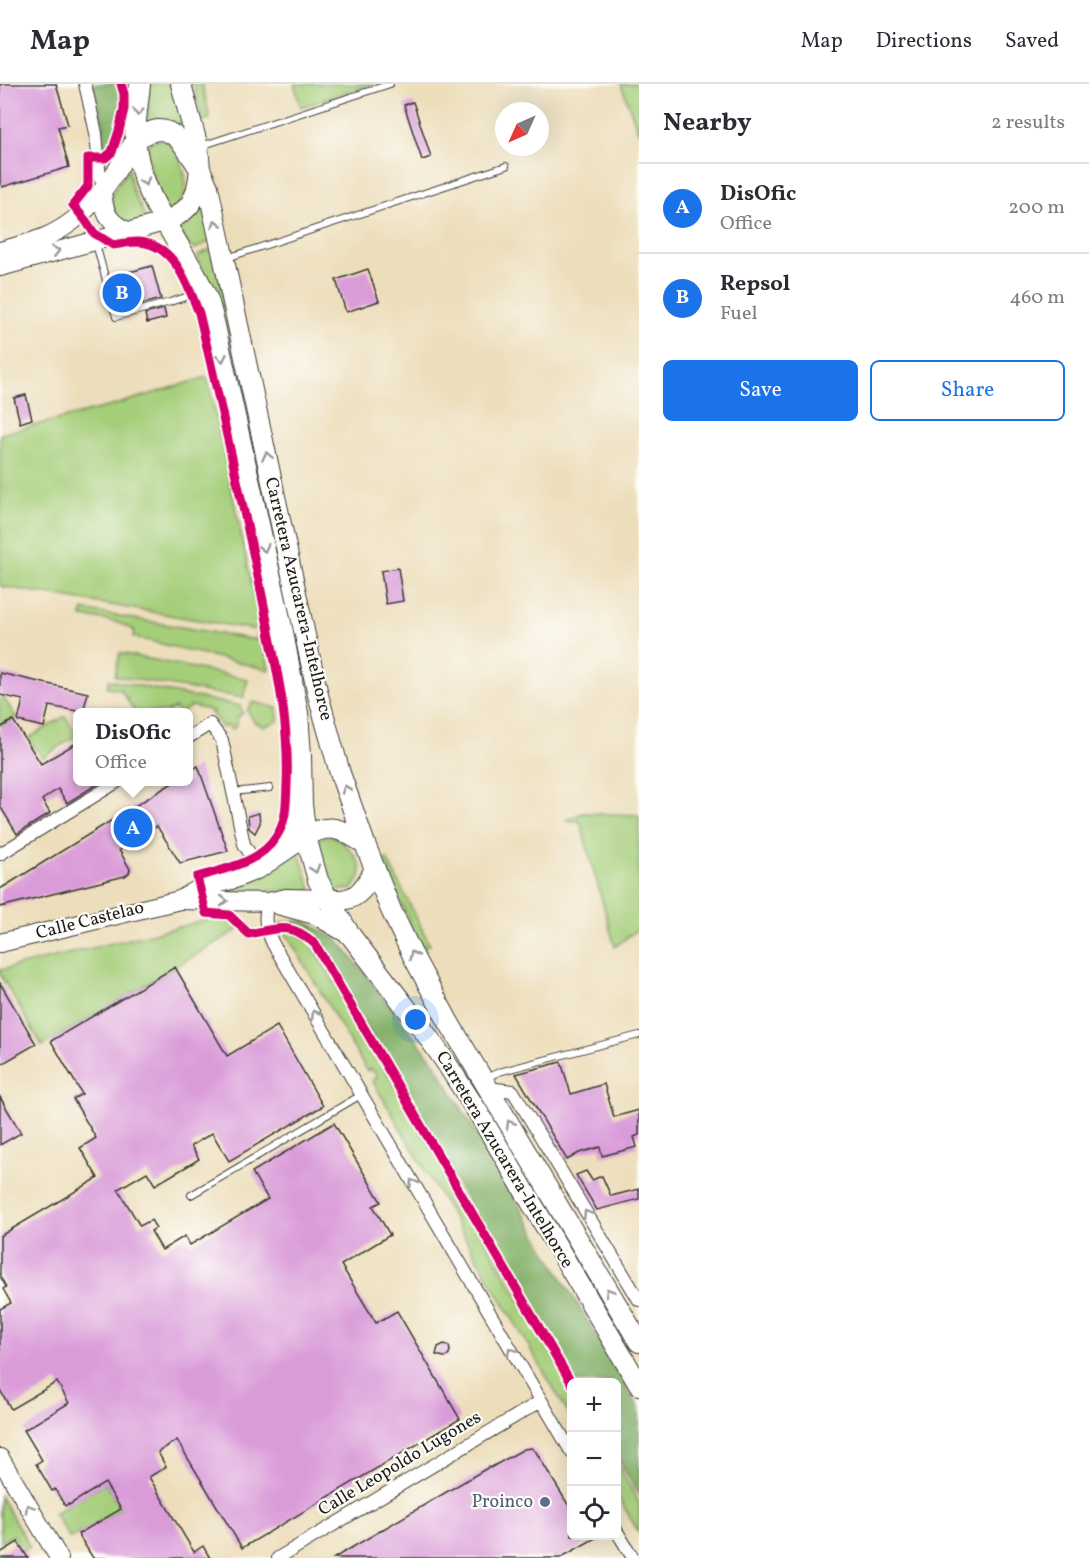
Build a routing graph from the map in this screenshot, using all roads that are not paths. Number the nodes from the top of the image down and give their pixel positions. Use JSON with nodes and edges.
{"nodes":[{"id":1,"x":85,"y":84,"type":"edge"},
{"id":2,"x":140,"y":84,"type":"edge"},
{"id":3,"x":181,"y":84,"type":"edge"},
{"id":4,"x":390,"y":84,"type":"edge"},
{"id":5,"x":135,"y":139,"type":"junction"},
{"id":6,"x":198,"y":147,"type":"junction"},
{"id":7,"x":506,"y":166,"type":"dead end"},
{"id":8,"x":200,"y":169,"type":"junction"},
{"id":9,"x":103,"y":189,"type":"junction"},
{"id":10,"x":164,"y":222,"type":"junction"},
{"id":11,"x":131,"y":230,"type":"junction"},
{"id":12,"x":95,"y":241,"type":"junction"},
{"id":13,"x":180,"y":247,"type":"junction"},
{"id":14,"x":0,"y":251,"type":"edge"},
{"id":15,"x":224,"y":259,"type":"junction"},
{"id":16,"x":0,"y":267,"type":"edge"},
{"id":17,"x":208,"y":301,"type":"junction"},
{"id":18,"x":193,"y":735,"type":"edge"},
{"id":19,"x":110,"y":786,"type":"edge"},
{"id":20,"x":270,"y":788,"type":"dead end"},
{"id":21,"x":233,"y":792,"type":"junction"},
{"id":22,"x":302,"y":804,"type":"junction"},
{"id":23,"x":306,"y":837,"type":"junction"},
{"id":24,"x":365,"y":844,"type":"junction"},
{"id":25,"x":0,"y":854,"type":"edge"},
{"id":26,"x":279,"y":855,"type":"junction"},
{"id":27,"x":259,"y":869,"type":"junction"},
{"id":28,"x":375,"y":869,"type":"junction"},
{"id":29,"x":328,"y":899,"type":"junction"},
{"id":30,"x":180,"y":900,"type":"junction"},
{"id":31,"x":268,"y":902,"type":"junction"},
{"id":32,"x":351,"y":936,"type":"junction"},
{"id":33,"x":0,"y":943,"type":"edge"},
{"id":34,"x":639,"y":1035,"type":"edge"},
{"id":35,"x":486,"y":1083,"type":"junction"},
{"id":36,"x":362,"y":1095,"type":"junction"},
{"id":37,"x":191,"y":1195,"type":"dead end"},
{"id":38,"x":639,"y":1300,"type":"edge"},
{"id":39,"x":639,"y":1342,"type":"edge"},
{"id":40,"x":639,"y":1385,"type":"edge"},
{"id":41,"x":541,"y":1401,"type":"junction"},
{"id":42,"x":567,"y":1445,"type":"edge"},
{"id":43,"x":0,"y":1458,"type":"edge"},
{"id":44,"x":621,"y":1538,"type":"edge"},
{"id":45,"x":59,"y":1558,"type":"edge"},
{"id":46,"x":278,"y":1558,"type":"edge"},
{"id":47,"x":633,"y":1558,"type":"edge"}],
"edges":[{"from":1,"to":9,"type":"street"},
{"from":2,"to":5,"type":"main road","name":"Carretera Azucarera-Intelhorce","one_way":true},
{"from":3,"to":6,"type":"main road","name":"Carretera Azucarera-Intelhorce"},
{"from":4,"to":6,"type":"lane"},
{"from":5,"to":8,"type":"main road"},
{"from":5,"to":9,"type":"main road"},
{"from":5,"to":10,"type":"main road","name":"Carretera Azucarera-Intelhorce","one_way":true},
{"from":6,"to":8,"type":"main road","name":"Carretera Azucarera-Intelhorce"},
{"from":7,"to":15,"type":"lane"},
{"from":8,"to":10,"type":"main road"},
{"from":15,"to":8,"type":"main road","name":"Carretera Azucarera-Intelhorce","one_way":true},
{"from":9,"to":11,"type":"main road"},
{"from":9,"to":14,"type":"main road"},
{"from":10,"to":11,"type":"main road"},
{"from":10,"to":13,"type":"main road","name":"Carretera Azucarera-Intelhorce"},
{"from":11,"to":12,"type":"main road"},
{"from":11,"to":13,"type":"main road"},
{"from":16,"to":12,"type":"main road","one_way":true},
{"from":12,"to":17,"type":"lane"},
{"from":13,"to":17,"type":"main road","name":"Carretera Azucarera-Intelhorce"},
{"from":24,"to":15,"type":"main road","name":"Carretera Azucarera-Intelhorce","one_way":true},
{"from":17,"to":22,"type":"main road","name":"Carretera Azucarera-Intelhorce","one_way":true},
{"from":18,"to":21,"type":"street"},
{"from":19,"to":25,"type":"street"},
{"from":20,"to":21,"type":"lane"},
{"from":21,"to":27,"type":"street"},
{"from":22,"to":23,"type":"main road","name":"Carretera Azucarera-Intelhorce"},
{"from":22,"to":26,"type":"main road"},
{"from":23,"to":24,"type":"main road"},
{"from":23,"to":26,"type":"main road","name":"Calle Castelao"},
{"from":23,"to":29,"type":"main road","name":"Carretera Azucarera-Intelhorce","one_way":true},
{"from":24,"to":28,"type":"main road","name":"Carretera Azucarera-Intelhorce"},
{"from":26,"to":27,"type":"main road","name":"Calle Castelao"},
{"from":27,"to":30,"type":"main road","name":"Calle Castelao"},
{"from":28,"to":29,"type":"main road"},
{"from":35,"to":28,"type":"main road","name":"Carretera Azucarera-Intelhorce","one_way":true},
{"from":29,"to":31,"type":"main road","name":"Calle Castelao"},
{"from":29,"to":32,"type":"main road","name":"Carretera Azucarera-Intelhorce"},
{"from":30,"to":31,"type":"main road","name":"Calle Castelao","one_way":true},
{"from":30,"to":33,"type":"main road","name":"Calle Castelao"},
{"from":31,"to":32,"type":"main road"},
{"from":36,"to":31,"type":"street","one_way":true},
{"from":32,"to":40,"type":"main road","name":"Carretera Azucarera-Intelhorce"},
{"from":34,"to":35,"type":"lane"},
{"from":38,"to":35,"type":"street","name":"Carretera Azucarera-Intelhorce","one_way":true},
{"from":39,"to":35,"type":"main road","name":"Carretera Azucarera-Intelhorce","one_way":true},
{"from":36,"to":37,"type":"lane"},
{"from":41,"to":36,"type":"street","one_way":true},
{"from":41,"to":42,"type":"street"},
{"from":41,"to":46,"type":"street","name":"Calle Leopoldo Lugones"},
{"from":45,"to":43,"type":"main road","one_way":true},
{"from":44,"to":47,"type":"street"}]}
